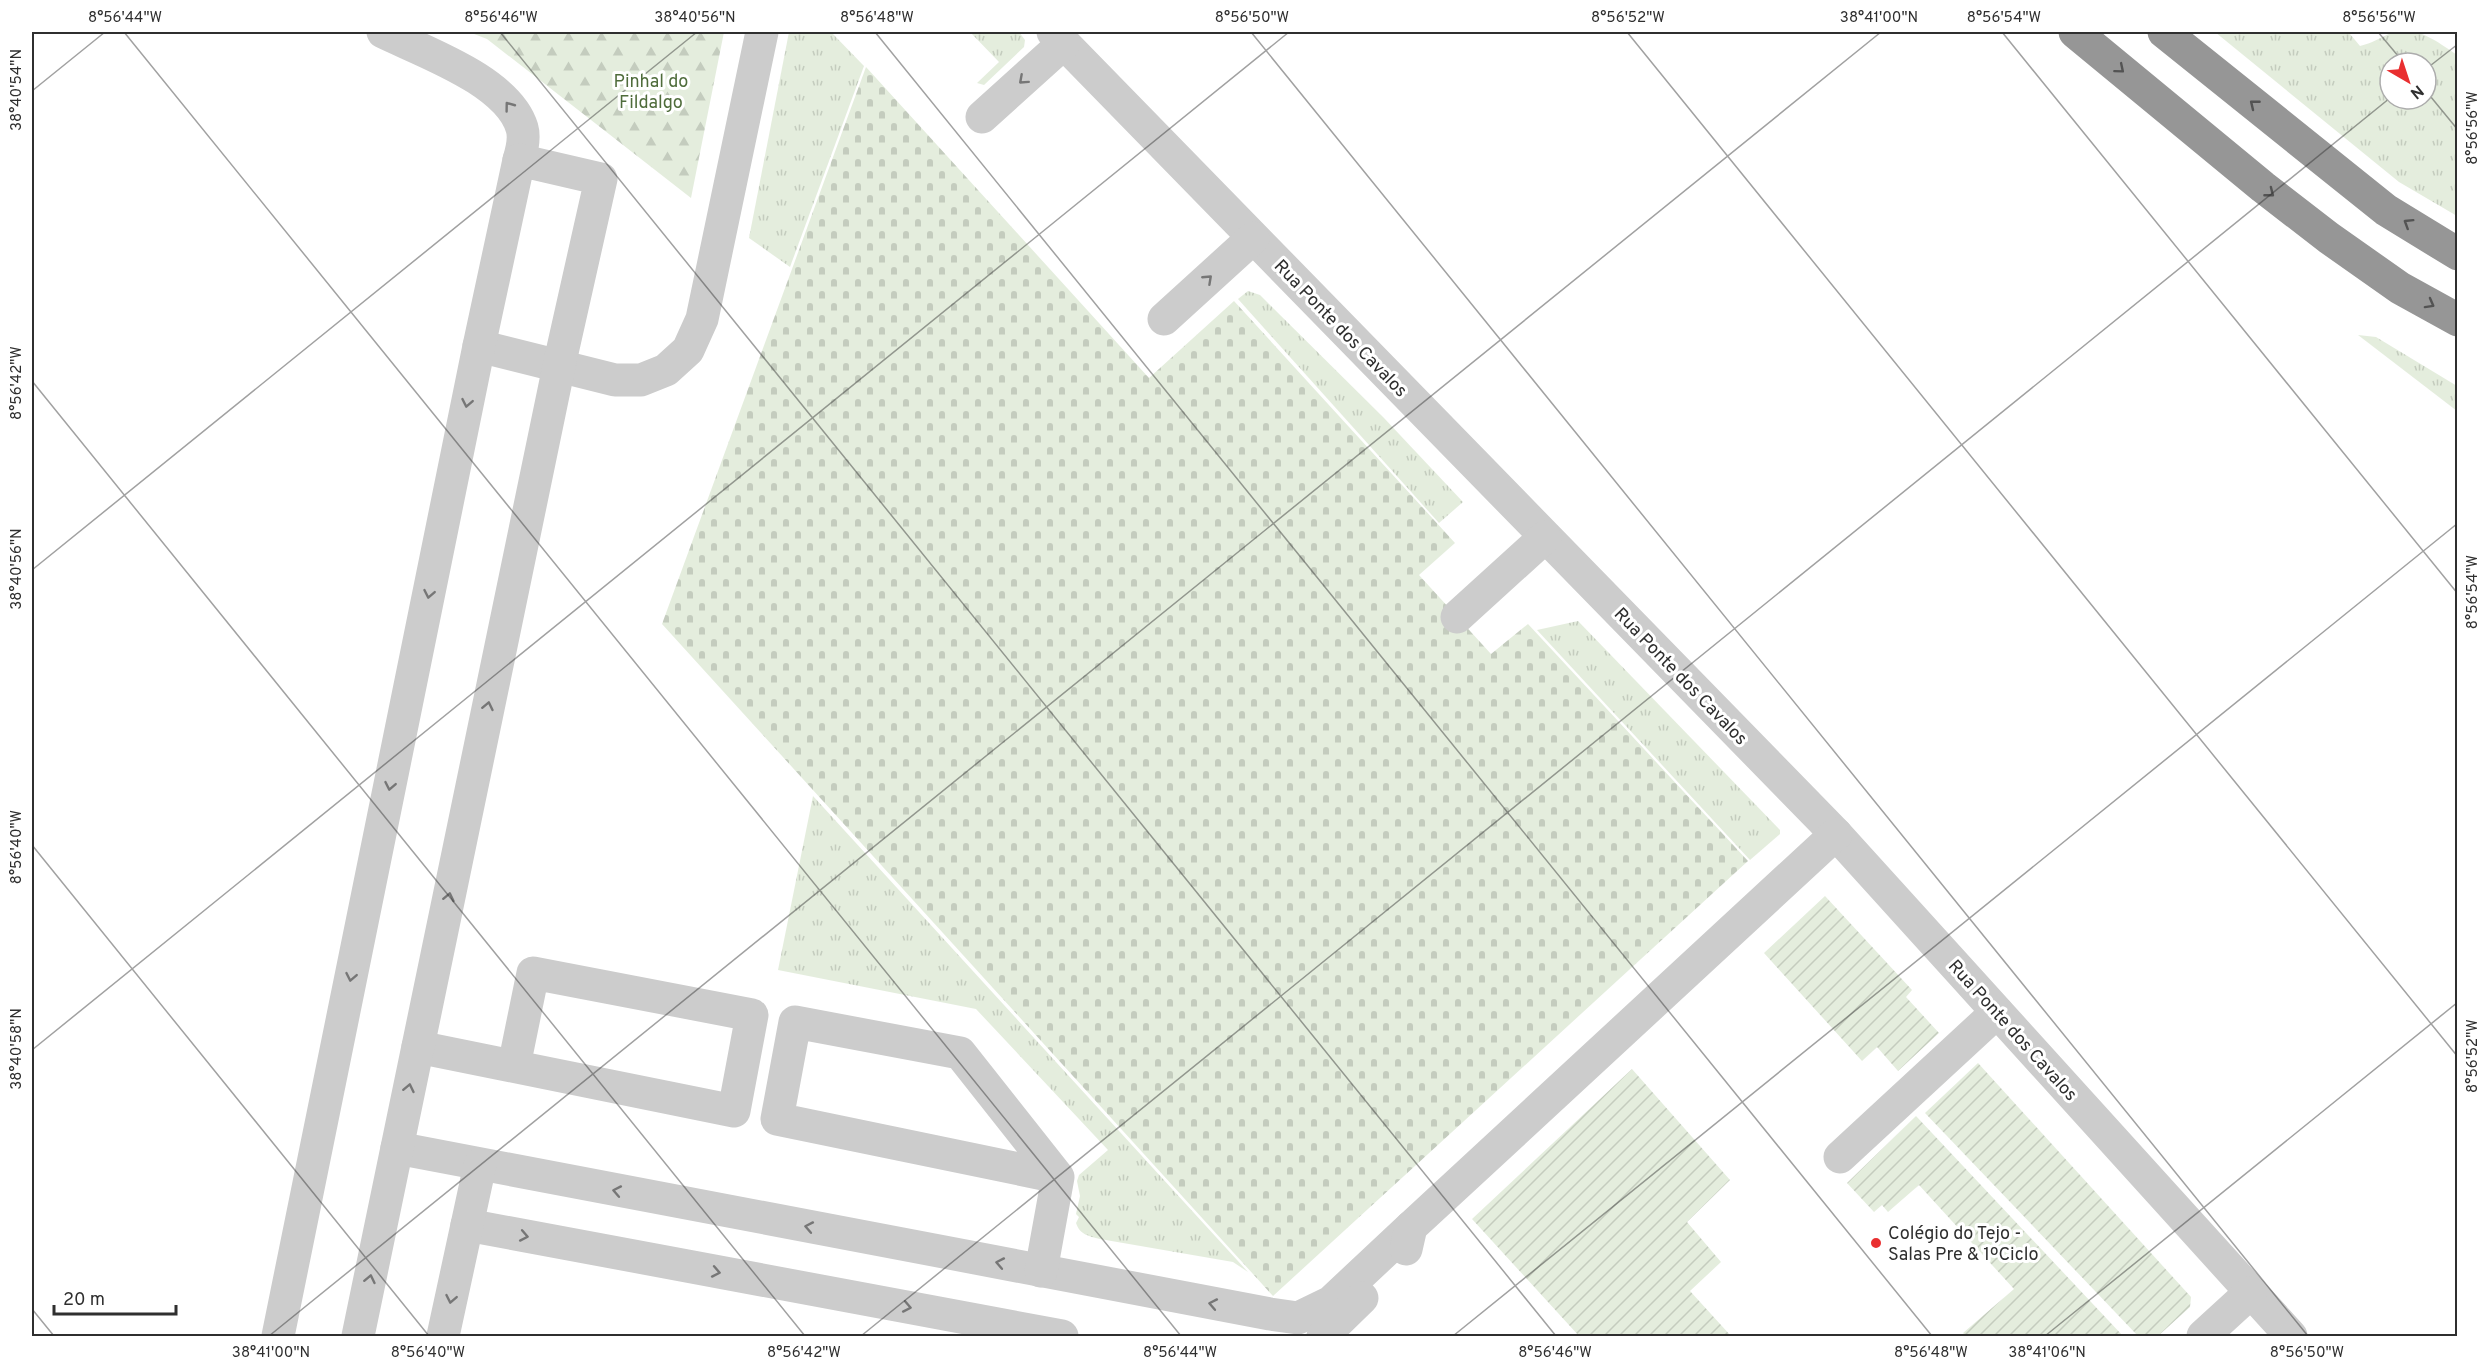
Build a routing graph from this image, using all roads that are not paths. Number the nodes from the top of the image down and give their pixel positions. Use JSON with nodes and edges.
{"nodes":[{"id":1,"x":383,"y":32,"type":"edge"},
{"id":2,"x":762,"y":32,"type":"edge"},
{"id":3,"x":2074,"y":32,"type":"edge"},
{"id":4,"x":2164,"y":32,"type":"edge"},
{"id":5,"x":1058,"y":37,"type":"edge"},
{"id":6,"x":982,"y":117,"type":"dead end"},
{"id":7,"x":519,"y":160,"type":"junction"},
{"id":8,"x":1253,"y":238,"type":"junction"},
{"id":9,"x":2457,"y":254,"type":"edge"},
{"id":10,"x":1164,"y":319,"type":"dead end"},
{"id":11,"x":2457,"y":320,"type":"edge"},
{"id":12,"x":479,"y":346,"type":"junction"},
{"id":13,"x":559,"y":366,"type":"junction"},
{"id":14,"x":1545,"y":537,"type":"junction"},
{"id":15,"x":1457,"y":617,"type":"dead end"},
{"id":16,"x":1836,"y":834,"type":"junction"},
{"id":17,"x":1996,"y":1012,"type":"junction"},
{"id":18,"x":418,"y":1047,"type":"junction"},
{"id":19,"x":514,"y":1066,"type":"junction"},
{"id":20,"x":397,"y":1148,"type":"junction"},
{"id":21,"x":1840,"y":1157,"type":"dead end"},
{"id":22,"x":480,"y":1165,"type":"junction"},
{"id":23,"x":1058,"y":1177,"type":"junction"},
{"id":24,"x":466,"y":1225,"type":"junction"},
{"id":25,"x":1041,"y":1271,"type":"junction"},
{"id":26,"x":2250,"y":1293,"type":"junction"},
{"id":27,"x":1326,"y":1332,"type":"edge"},
{"id":28,"x":278,"y":1336,"type":"edge"},
{"id":29,"x":358,"y":1336,"type":"edge"},
{"id":30,"x":443,"y":1336,"type":"edge"},
{"id":31,"x":1062,"y":1336,"type":"edge"},
{"id":32,"x":2203,"y":1336,"type":"edge"},
{"id":33,"x":2291,"y":1336,"type":"edge"}],
"edges":[{"from":7,"to":1,"type":"street","one_way":true},
{"from":2,"to":13,"type":"street"},
{"from":3,"to":11,"type":"highway","one_way":true},
{"from":9,"to":4,"type":"highway","one_way":true},
{"from":5,"to":6,"type":"street","one_way":true},
{"from":5,"to":8,"type":"street","name":"Rua Ponte dos Cavalos"},
{"from":7,"to":12,"type":"street"},
{"from":7,"to":13,"type":"street"},
{"from":10,"to":8,"type":"street","one_way":true},
{"from":8,"to":14,"type":"street","name":"Rua Ponte dos Cavalos"},
{"from":12,"to":13,"type":"street"},
{"from":12,"to":28,"type":"street","one_way":true},
{"from":18,"to":13,"type":"street","one_way":true},
{"from":14,"to":15,"type":"street"},
{"from":14,"to":16,"type":"street","name":"Rua Ponte dos Cavalos"},
{"from":16,"to":17,"type":"street","name":"Rua Ponte dos Cavalos"},
{"from":16,"to":27,"type":"street"},
{"from":17,"to":21,"type":"street"},
{"from":17,"to":26,"type":"street","name":"Rua Ponte dos Cavalos"},
{"from":18,"to":19,"type":"street"},
{"from":20,"to":18,"type":"street","one_way":true},
{"from":19,"to":19,"type":"street"},
{"from":20,"to":22,"type":"street"},
{"from":29,"to":20,"type":"street","one_way":true},
{"from":22,"to":24,"type":"street"},
{"from":25,"to":22,"type":"street","one_way":true},
{"from":23,"to":23,"type":"street"},
{"from":23,"to":25,"type":"street"},
{"from":24,"to":30,"type":"street","one_way":true},
{"from":24,"to":31,"type":"street","one_way":true},
{"from":27,"to":25,"type":"street","one_way":true},
{"from":26,"to":32,"type":"street"},
{"from":26,"to":33,"type":"street","name":"Rua Ponte dos Cavalos"}]}
